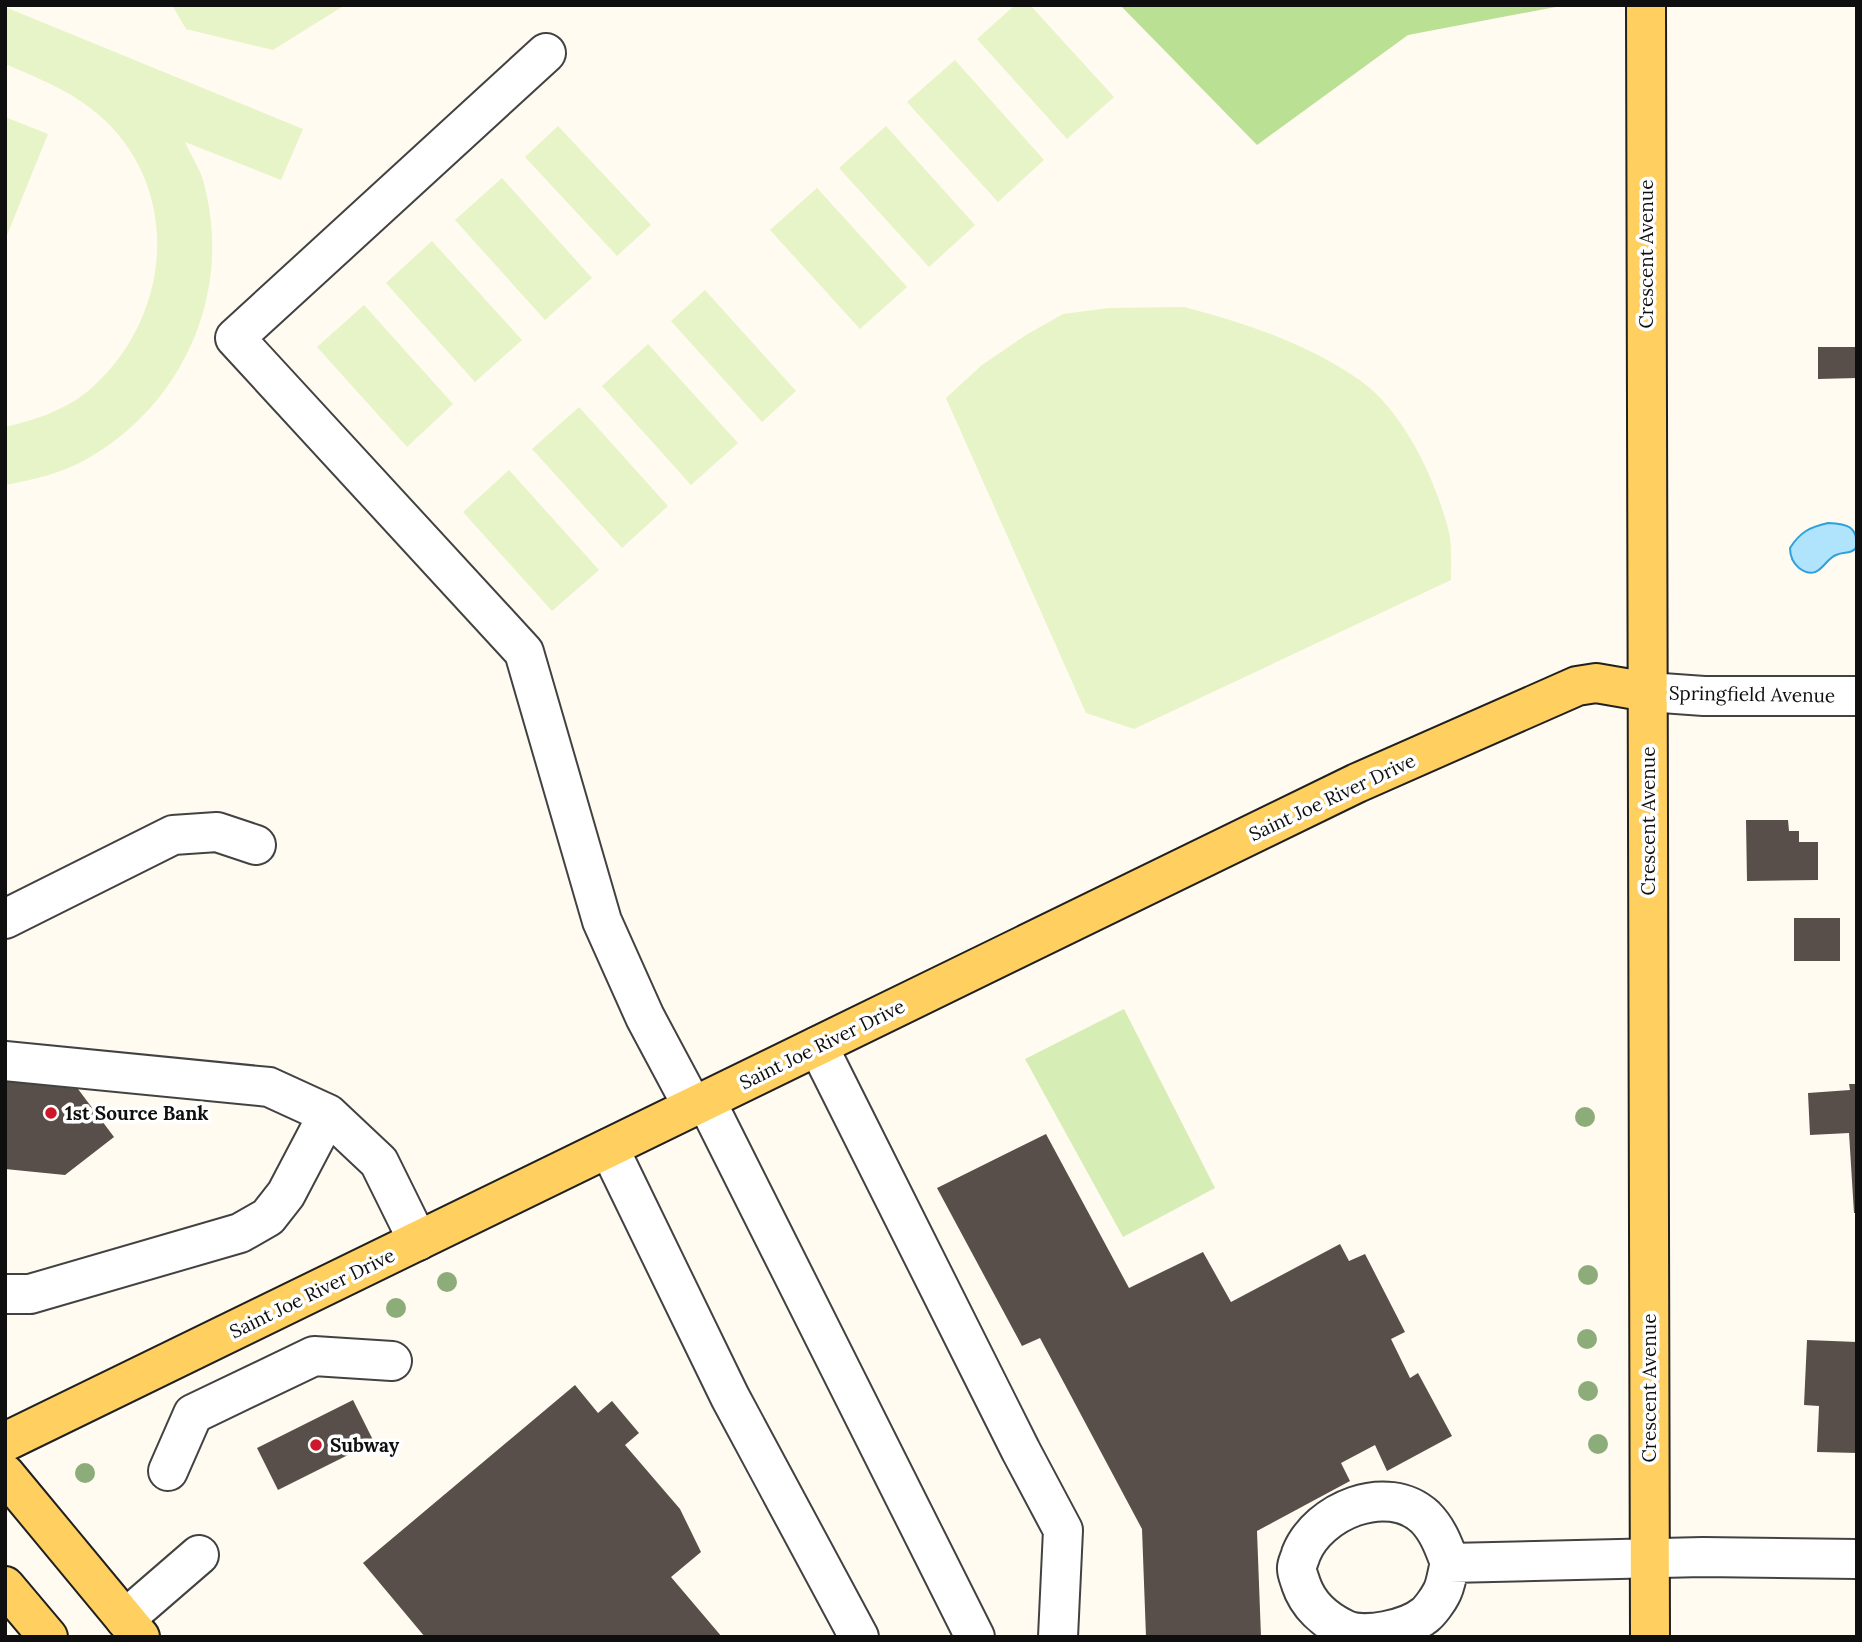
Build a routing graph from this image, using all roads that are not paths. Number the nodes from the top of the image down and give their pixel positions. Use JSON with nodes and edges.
{"nodes":[{"id":1,"x":1646,"y":5,"type":"edge"},
{"id":2,"x":546,"y":53,"type":"dead end"},
{"id":3,"x":1648,"y":692,"type":"junction"},
{"id":4,"x":1857,"y":696,"type":"edge"},
{"id":5,"x":256,"y":845,"type":"dead end"},
{"id":6,"x":5,"y":919,"type":"edge"},
{"id":7,"x":818,"y":1046,"type":"junction"},
{"id":8,"x":5,"y":1061,"type":"edge"},
{"id":9,"x":700,"y":1104,"type":"junction"},
{"id":10,"x":328,"y":1114,"type":"junction"},
{"id":11,"x":609,"y":1148,"type":"junction"},
{"id":12,"x":418,"y":1241,"type":"junction"},
{"id":13,"x":5,"y":1294,"type":"edge"},
{"id":14,"x":392,"y":1361,"type":"dead end"},
{"id":15,"x":5,"y":1442,"type":"edge"},
{"id":16,"x":168,"y":1471,"type":"dead end"},
{"id":17,"x":5,"y":1474,"type":"edge"},
{"id":18,"x":199,"y":1555,"type":"dead end"},
{"id":19,"x":1650,"y":1559,"type":"junction"},
{"id":20,"x":1857,"y":1559,"type":"edge"},
{"id":21,"x":1450,"y":1563,"type":"dead end"},
{"id":22,"x":5,"y":1586,"type":"edge"},
{"id":23,"x":132,"y":1628,"type":"edge"},
{"id":24,"x":48,"y":1637,"type":"edge"},
{"id":25,"x":859,"y":1637,"type":"edge"},
{"id":26,"x":975,"y":1637,"type":"edge"},
{"id":27,"x":1058,"y":1637,"type":"edge"},
{"id":28,"x":1650,"y":1637,"type":"edge"}],
"edges":[{"from":1,"to":3,"type":"main road","name":"Crescent Avenue"},
{"from":2,"to":9,"type":"street"},
{"from":3,"to":4,"type":"street","name":"Springfield Avenue"},
{"from":3,"to":7,"type":"main road","name":"Saint Joe River Drive"},
{"from":3,"to":19,"type":"main road","name":"Crescent Avenue"},
{"from":5,"to":6,"type":"street"},
{"from":7,"to":9,"type":"main road","name":"Saint Joe River Drive"},
{"from":7,"to":27,"type":"street"},
{"from":8,"to":10,"type":"street"},
{"from":9,"to":11,"type":"main road","name":"Saint Joe River Drive"},
{"from":9,"to":26,"type":"street"},
{"from":10,"to":12,"type":"street"},
{"from":10,"to":13,"type":"street"},
{"from":11,"to":12,"type":"main road","name":"Saint Joe River Drive"},
{"from":11,"to":25,"type":"street"},
{"from":12,"to":15,"type":"main road","name":"Saint Joe River Drive"},
{"from":14,"to":16,"type":"street"},
{"from":17,"to":23,"type":"main road"},
{"from":18,"to":23,"type":"street"},
{"from":19,"to":20,"type":"street"},
{"from":19,"to":21,"type":"street"},
{"from":19,"to":28,"type":"main road","name":"Crescent Avenue"},
{"from":22,"to":24,"type":"main road"}]}
